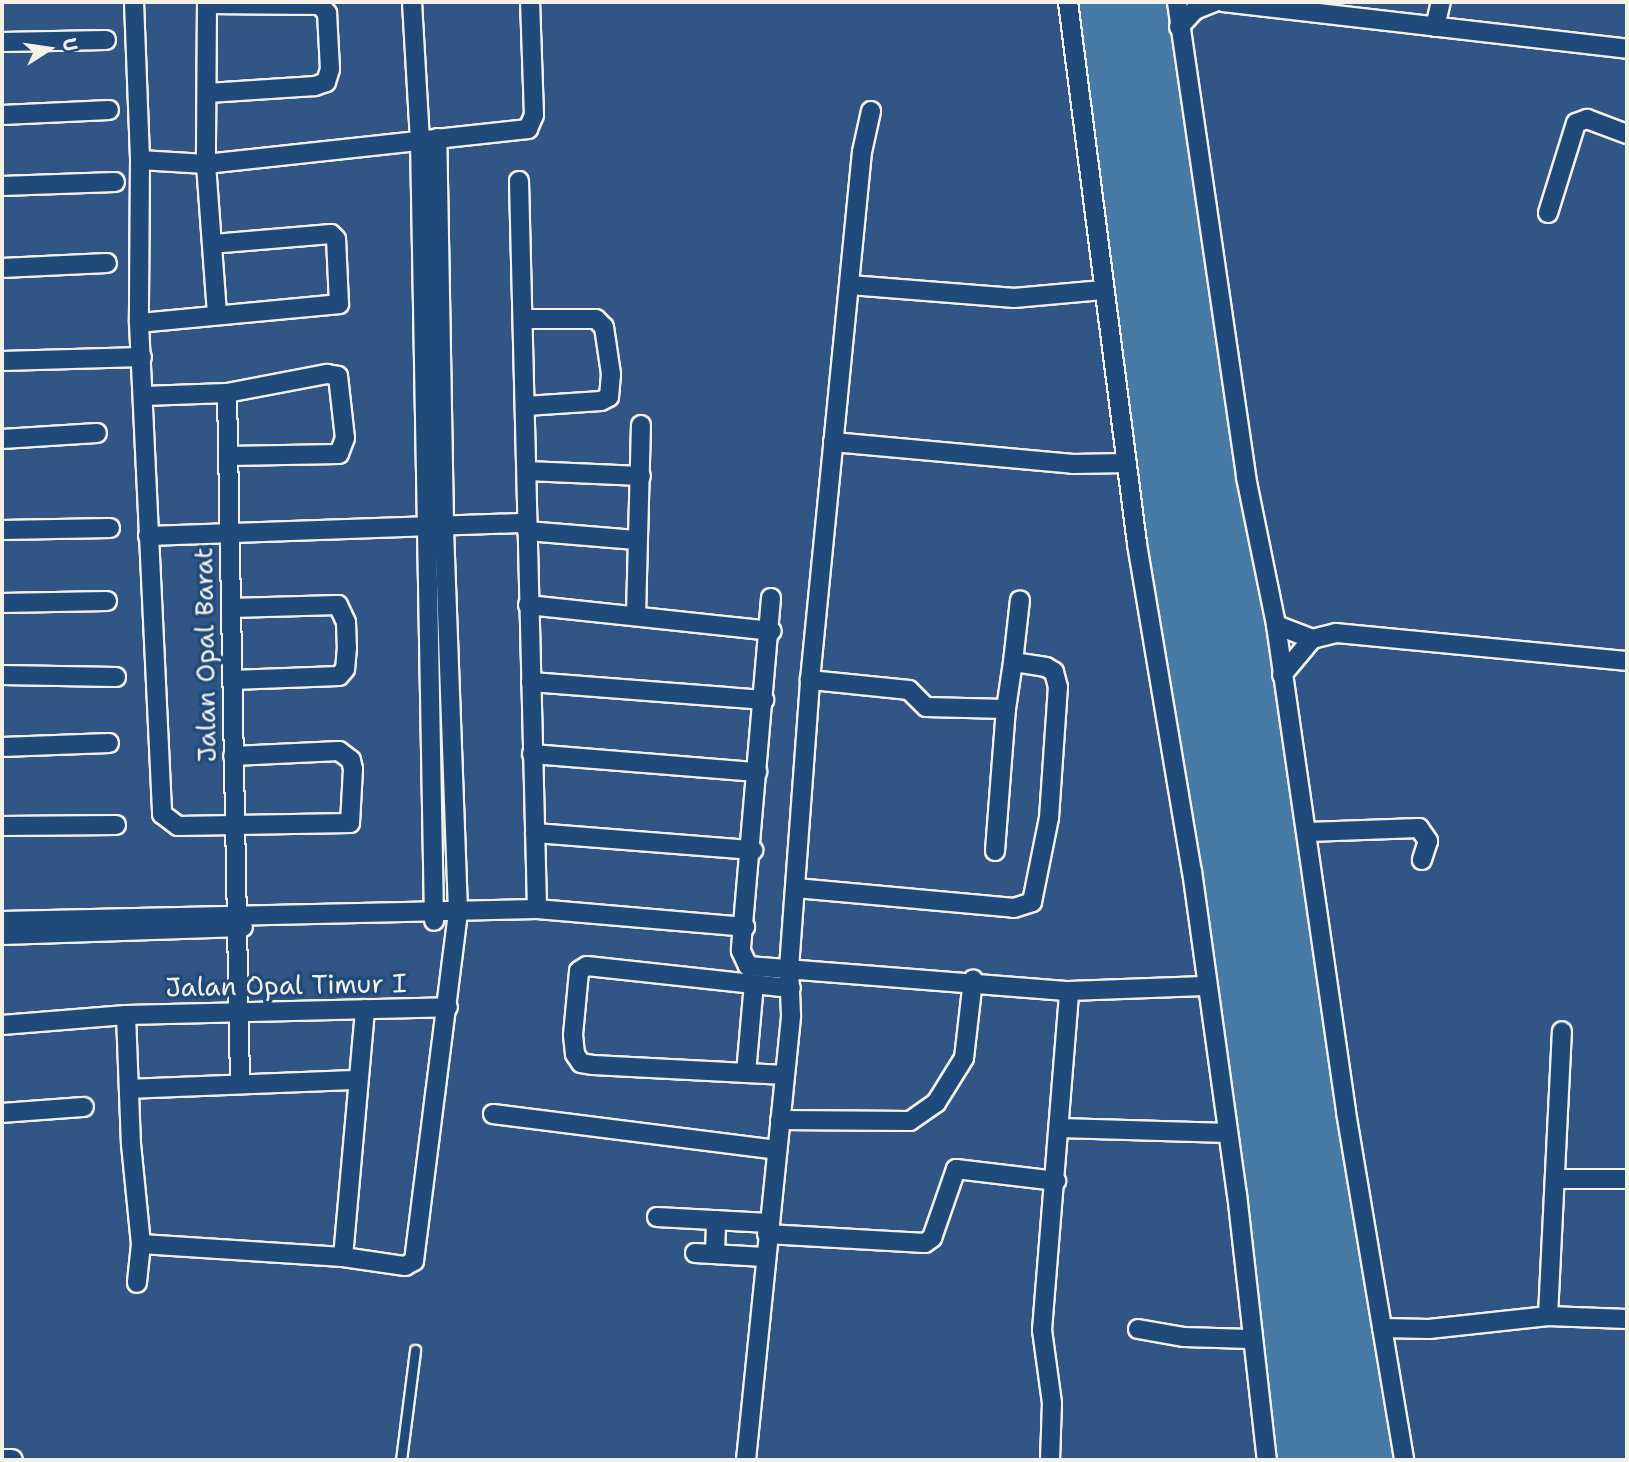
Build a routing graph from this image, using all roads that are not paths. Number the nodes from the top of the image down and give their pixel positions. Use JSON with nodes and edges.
{"nodes":[{"id":1,"x":134,"y":2,"type":"edge"},
{"id":2,"x":412,"y":2,"type":"edge"},
{"id":3,"x":530,"y":2,"type":"edge"},
{"id":4,"x":1068,"y":2,"type":"edge"},
{"id":5,"x":1177,"y":2,"type":"edge"},
{"id":6,"x":1215,"y":2,"type":"edge"},
{"id":7,"x":1223,"y":2,"type":"edge"},
{"id":8,"x":1441,"y":2,"type":"edge"},
{"id":9,"x":207,"y":3,"type":"edge"},
{"id":10,"x":1179,"y":27,"type":"junction"},
{"id":11,"x":1435,"y":27,"type":"junction"},
{"id":12,"x":106,"y":40,"type":"dead end"},
{"id":13,"x":2,"y":42,"type":"edge"},
{"id":14,"x":1627,"y":49,"type":"edge"},
{"id":15,"x":208,"y":93,"type":"junction"},
{"id":16,"x":109,"y":110,"type":"dead end"},
{"id":17,"x":871,"y":111,"type":"dead end"},
{"id":18,"x":2,"y":115,"type":"edge"},
{"id":19,"x":1627,"y":134,"type":"edge"},
{"id":20,"x":429,"y":139,"type":"junction"},
{"id":21,"x":140,"y":160,"type":"junction"},
{"id":22,"x":206,"y":164,"type":"junction"},
{"id":23,"x":519,"y":181,"type":"dead end"},
{"id":24,"x":115,"y":183,"type":"dead end"},
{"id":25,"x":2,"y":186,"type":"edge"},
{"id":26,"x":1548,"y":213,"type":"dead end"},
{"id":27,"x":213,"y":244,"type":"junction"},
{"id":28,"x":107,"y":263,"type":"dead end"},
{"id":29,"x":2,"y":268,"type":"edge"},
{"id":30,"x":849,"y":285,"type":"junction"},
{"id":31,"x":1103,"y":290,"type":"junction"},
{"id":32,"x":218,"y":314,"type":"junction"},
{"id":33,"x":524,"y":319,"type":"junction"},
{"id":34,"x":139,"y":323,"type":"junction"},
{"id":35,"x":142,"y":357,"type":"junction"},
{"id":36,"x":2,"y":361,"type":"edge"},
{"id":37,"x":227,"y":393,"type":"junction"},
{"id":38,"x":144,"y":396,"type":"junction"},
{"id":39,"x":526,"y":406,"type":"junction"},
{"id":40,"x":641,"y":425,"type":"dead end"},
{"id":41,"x":97,"y":433,"type":"dead end"},
{"id":42,"x":2,"y":439,"type":"edge"},
{"id":43,"x":833,"y":442,"type":"junction"},
{"id":44,"x":228,"y":456,"type":"junction"},
{"id":45,"x":1126,"y":463,"type":"junction"},
{"id":46,"x":527,"y":471,"type":"junction"},
{"id":47,"x":642,"y":476,"type":"junction"},
{"id":48,"x":444,"y":524,"type":"junction"},
{"id":49,"x":424,"y":525,"type":"junction"},
{"id":50,"x":527,"y":527,"type":"junction"},
{"id":51,"x":110,"y":528,"type":"dead end"},
{"id":52,"x":2,"y":530,"type":"edge"},
{"id":53,"x":229,"y":530,"type":"junction"},
{"id":54,"x":148,"y":536,"type":"junction"},
{"id":55,"x":636,"y":540,"type":"junction"},
{"id":56,"x":771,"y":597,"type":"dead end"},
{"id":57,"x":1020,"y":600,"type":"dead end"},
{"id":58,"x":107,"y":601,"type":"dead end"},
{"id":59,"x":2,"y":603,"type":"edge"},
{"id":60,"x":528,"y":605,"type":"junction"},
{"id":61,"x":231,"y":608,"type":"junction"},
{"id":62,"x":636,"y":615,"type":"junction"},
{"id":63,"x":1276,"y":625,"type":"junction"},
{"id":64,"x":772,"y":631,"type":"junction"},
{"id":65,"x":1312,"y":639,"type":"junction"},
{"id":66,"x":1627,"y":661,"type":"edge"},
{"id":67,"x":1013,"y":662,"type":"junction"},
{"id":68,"x":2,"y":675,"type":"edge"},
{"id":69,"x":1282,"y":675,"type":"junction"},
{"id":70,"x":116,"y":677,"type":"dead end"},
{"id":71,"x":232,"y":680,"type":"junction"},
{"id":72,"x":810,"y":680,"type":"junction"},
{"id":73,"x":531,"y":682,"type":"junction"},
{"id":74,"x":764,"y":700,"type":"junction"},
{"id":75,"x":1006,"y":709,"type":"junction"},
{"id":76,"x":110,"y":743,"type":"dead end"},
{"id":77,"x":2,"y":747,"type":"edge"},
{"id":78,"x":532,"y":754,"type":"junction"},
{"id":79,"x":233,"y":756,"type":"junction"},
{"id":80,"x":757,"y":772,"type":"junction"},
{"id":81,"x":116,"y":825,"type":"dead end"},
{"id":82,"x":2,"y":826,"type":"edge"},
{"id":83,"x":234,"y":826,"type":"junction"},
{"id":84,"x":535,"y":832,"type":"junction"},
{"id":85,"x":1308,"y":832,"type":"junction"},
{"id":86,"x":752,"y":850,"type":"junction"},
{"id":87,"x":995,"y":851,"type":"dead end"},
{"id":88,"x":1422,"y":860,"type":"dead end"},
{"id":89,"x":796,"y":888,"type":"junction"},
{"id":90,"x":537,"y":909,"type":"junction"},
{"id":91,"x":435,"y":916,"type":"junction"},
{"id":92,"x":457,"y":916,"type":"junction"},
{"id":93,"x":2,"y":921,"type":"edge"},
{"id":94,"x":235,"y":922,"type":"junction"},
{"id":95,"x":745,"y":927,"type":"junction"},
{"id":96,"x":2,"y":935,"type":"edge"},
{"id":97,"x":789,"y":968,"type":"junction"},
{"id":98,"x":973,"y":980,"type":"junction"},
{"id":99,"x":754,"y":984,"type":"junction"},
{"id":100,"x":1204,"y":986,"type":"junction"},
{"id":101,"x":791,"y":988,"type":"junction"},
{"id":102,"x":1069,"y":991,"type":"junction"},
{"id":103,"x":448,"y":1007,"type":"junction"},
{"id":104,"x":365,"y":1009,"type":"junction"},
{"id":105,"x":237,"y":1012,"type":"junction"},
{"id":106,"x":126,"y":1015,"type":"junction"},
{"id":107,"x":2,"y":1025,"type":"edge"},
{"id":108,"x":1562,"y":1031,"type":"dead end"},
{"id":109,"x":746,"y":1073,"type":"junction"},
{"id":110,"x":785,"y":1075,"type":"junction"},
{"id":111,"x":357,"y":1080,"type":"junction"},
{"id":112,"x":240,"y":1084,"type":"junction"},
{"id":113,"x":129,"y":1088,"type":"junction"},
{"id":114,"x":84,"y":1107,"type":"dead end"},
{"id":115,"x":2,"y":1113,"type":"edge"},
{"id":116,"x":492,"y":1114,"type":"dead end"},
{"id":117,"x":780,"y":1120,"type":"junction"},
{"id":118,"x":1060,"y":1128,"type":"junction"},
{"id":119,"x":1227,"y":1133,"type":"junction"},
{"id":120,"x":777,"y":1150,"type":"junction"},
{"id":121,"x":1555,"y":1179,"type":"junction"},
{"id":122,"x":1627,"y":1179,"type":"edge"},
{"id":123,"x":1056,"y":1181,"type":"junction"},
{"id":124,"x":657,"y":1217,"type":"dead end"},
{"id":125,"x":716,"y":1220,"type":"junction"},
{"id":126,"x":768,"y":1228,"type":"junction"},
{"id":127,"x":141,"y":1244,"type":"junction"},
{"id":128,"x":695,"y":1253,"type":"dead end"},
{"id":129,"x":715,"y":1253,"type":"junction"},
{"id":130,"x":343,"y":1257,"type":"junction"},
{"id":131,"x":764,"y":1257,"type":"junction"},
{"id":132,"x":137,"y":1283,"type":"dead end"},
{"id":133,"x":1548,"y":1316,"type":"junction"},
{"id":134,"x":1627,"y":1319,"type":"edge"},
{"id":135,"x":1382,"y":1328,"type":"junction"},
{"id":136,"x":1138,"y":1329,"type":"dead end"},
{"id":137,"x":1250,"y":1339,"type":"junction"},
{"id":138,"x":415,"y":1350,"type":"dead end"},
{"id":139,"x":2,"y":1460,"type":"edge"},
{"id":140,"x":11,"y":1460,"type":"edge"},
{"id":141,"x":401,"y":1460,"type":"edge"},
{"id":142,"x":746,"y":1460,"type":"edge"},
{"id":143,"x":1050,"y":1460,"type":"edge"},
{"id":144,"x":1267,"y":1460,"type":"edge"},
{"id":145,"x":1404,"y":1460,"type":"edge"}],
"edges":[{"from":1,"to":21,"type":"street"},
{"from":2,"to":20,"type":"street"},
{"from":3,"to":20,"type":"street"},
{"from":4,"to":31,"type":"street"},
{"from":5,"to":10,"type":"street"},
{"from":6,"to":10,"type":"street"},
{"from":7,"to":11,"type":"street"},
{"from":8,"to":11,"type":"street"},
{"from":9,"to":15,"type":"street"},
{"from":9,"to":15,"type":"street"},
{"from":10,"to":63,"type":"street"},
{"from":11,"to":14,"type":"street"},
{"from":12,"to":13,"type":"street"},
{"from":15,"to":22,"type":"street"},
{"from":16,"to":18,"type":"street"},
{"from":17,"to":30,"type":"street"},
{"from":19,"to":26,"type":"street"},
{"from":20,"to":22,"type":"street"},
{"from":20,"to":48,"type":"street"},
{"from":20,"to":49,"type":"street"},
{"from":21,"to":22,"type":"street"},
{"from":21,"to":34,"type":"street"},
{"from":22,"to":27,"type":"street"},
{"from":23,"to":33,"type":"street"},
{"from":24,"to":25,"type":"street"},
{"from":27,"to":32,"type":"street"},
{"from":27,"to":32,"type":"street"},
{"from":28,"to":29,"type":"street"},
{"from":30,"to":31,"type":"street"},
{"from":30,"to":43,"type":"street"},
{"from":31,"to":45,"type":"street"},
{"from":32,"to":34,"type":"street"},
{"from":33,"to":39,"type":"street"},
{"from":33,"to":39,"type":"street"},
{"from":34,"to":35,"type":"street"},
{"from":35,"to":36,"type":"street"},
{"from":35,"to":38,"type":"street"},
{"from":37,"to":38,"type":"street"},
{"from":37,"to":44,"type":"street","name":"Jalan Opal Barat"},
{"from":37,"to":44,"type":"street"},
{"from":38,"to":54,"type":"street"},
{"from":39,"to":46,"type":"street"},
{"from":40,"to":47,"type":"street"},
{"from":41,"to":42,"type":"street"},
{"from":43,"to":45,"type":"street"},
{"from":43,"to":72,"type":"street"},
{"from":44,"to":53,"type":"street","name":"Jalan Opal Barat"},
{"from":45,"to":100,"type":"street"},
{"from":46,"to":47,"type":"street"},
{"from":46,"to":50,"type":"street"},
{"from":47,"to":55,"type":"street"},
{"from":48,"to":49,"type":"street"},
{"from":48,"to":50,"type":"street"},
{"from":48,"to":92,"type":"street"},
{"from":49,"to":53,"type":"street"},
{"from":49,"to":91,"type":"street"},
{"from":50,"to":55,"type":"street"},
{"from":50,"to":60,"type":"street"},
{"from":51,"to":52,"type":"street"},
{"from":53,"to":54,"type":"street"},
{"from":53,"to":61,"type":"street","name":"Jalan Opal Barat"},
{"from":54,"to":83,"type":"street"},
{"from":55,"to":62,"type":"street"},
{"from":56,"to":64,"type":"street"},
{"from":57,"to":67,"type":"street"},
{"from":58,"to":59,"type":"street"},
{"from":60,"to":62,"type":"street"},
{"from":60,"to":73,"type":"street"},
{"from":61,"to":71,"type":"street","name":"Jalan Opal Barat"},
{"from":61,"to":71,"type":"street"},
{"from":62,"to":64,"type":"street"},
{"from":63,"to":65,"type":"street"},
{"from":63,"to":69,"type":"street"},
{"from":64,"to":74,"type":"street"},
{"from":65,"to":66,"type":"street"},
{"from":65,"to":69,"type":"street"},
{"from":67,"to":75,"type":"street"},
{"from":67,"to":89,"type":"street"},
{"from":68,"to":70,"type":"street"},
{"from":69,"to":85,"type":"street"},
{"from":71,"to":79,"type":"street","name":"Jalan Opal Barat"},
{"from":72,"to":75,"type":"street"},
{"from":72,"to":89,"type":"street"},
{"from":73,"to":74,"type":"street"},
{"from":73,"to":78,"type":"street"},
{"from":74,"to":80,"type":"street"},
{"from":75,"to":87,"type":"street"},
{"from":76,"to":77,"type":"street"},
{"from":78,"to":80,"type":"street"},
{"from":78,"to":84,"type":"street"},
{"from":79,"to":83,"type":"street","name":"Jalan Opal Barat"},
{"from":79,"to":83,"type":"street"},
{"from":80,"to":86,"type":"street"},
{"from":81,"to":82,"type":"street"},
{"from":83,"to":94,"type":"street","name":"Jalan Opal Barat"},
{"from":84,"to":86,"type":"street"},
{"from":84,"to":90,"type":"street"},
{"from":85,"to":88,"type":"street"},
{"from":85,"to":135,"type":"street"},
{"from":86,"to":95,"type":"street"},
{"from":89,"to":97,"type":"street"},
{"from":90,"to":92,"type":"street"},
{"from":90,"to":95,"type":"street"},
{"from":91,"to":92,"type":"street"},
{"from":91,"to":94,"type":"street"},
{"from":92,"to":103,"type":"street"},
{"from":93,"to":94,"type":"street"},
{"from":94,"to":96,"type":"street"},
{"from":94,"to":105,"type":"street","name":"Jalan Opal Barat"},
{"from":95,"to":97,"type":"street"},
{"from":97,"to":98,"type":"street"},
{"from":97,"to":101,"type":"street"},
{"from":98,"to":102,"type":"street"},
{"from":98,"to":117,"type":"street"},
{"from":99,"to":101,"type":"street"},
{"from":99,"to":109,"type":"street"},
{"from":99,"to":109,"type":"street"},
{"from":100,"to":102,"type":"street"},
{"from":100,"to":119,"type":"street"},
{"from":101,"to":110,"type":"street"},
{"from":102,"to":118,"type":"street"},
{"from":103,"to":104,"type":"street","name":"Jalan Opal Timur I"},
{"from":103,"to":130,"type":"street"},
{"from":104,"to":105,"type":"street","name":"Jalan Opal Timur I"},
{"from":104,"to":111,"type":"street"},
{"from":105,"to":106,"type":"street","name":"Jalan Opal Timur I"},
{"from":105,"to":112,"type":"street","name":"Jalan Opal Barat"},
{"from":106,"to":107,"type":"street","name":"Jalan Opal Timur I"},
{"from":106,"to":113,"type":"street"},
{"from":108,"to":121,"type":"street"},
{"from":109,"to":110,"type":"street"},
{"from":110,"to":117,"type":"street"},
{"from":111,"to":112,"type":"street"},
{"from":111,"to":130,"type":"street"},
{"from":112,"to":113,"type":"street"},
{"from":113,"to":127,"type":"street"},
{"from":114,"to":115,"type":"street"},
{"from":116,"to":120,"type":"street"},
{"from":117,"to":120,"type":"street"},
{"from":118,"to":119,"type":"street"},
{"from":118,"to":123,"type":"street"},
{"from":119,"to":137,"type":"street"},
{"from":120,"to":126,"type":"street"},
{"from":121,"to":122,"type":"street"},
{"from":121,"to":133,"type":"street"},
{"from":123,"to":126,"type":"street"},
{"from":123,"to":143,"type":"street"},
{"from":124,"to":125,"type":"street"},
{"from":125,"to":126,"type":"street"},
{"from":125,"to":129,"type":"street"},
{"from":126,"to":131,"type":"street"},
{"from":127,"to":130,"type":"street"},
{"from":127,"to":132,"type":"street"},
{"from":128,"to":129,"type":"street"},
{"from":129,"to":131,"type":"street"},
{"from":131,"to":142,"type":"street"},
{"from":133,"to":134,"type":"street"},
{"from":133,"to":135,"type":"street"},
{"from":135,"to":145,"type":"street"},
{"from":136,"to":137,"type":"street"},
{"from":137,"to":144,"type":"street"},
{"from":138,"to":141,"type":"lane"},
{"from":139,"to":140,"type":"street"}]}
